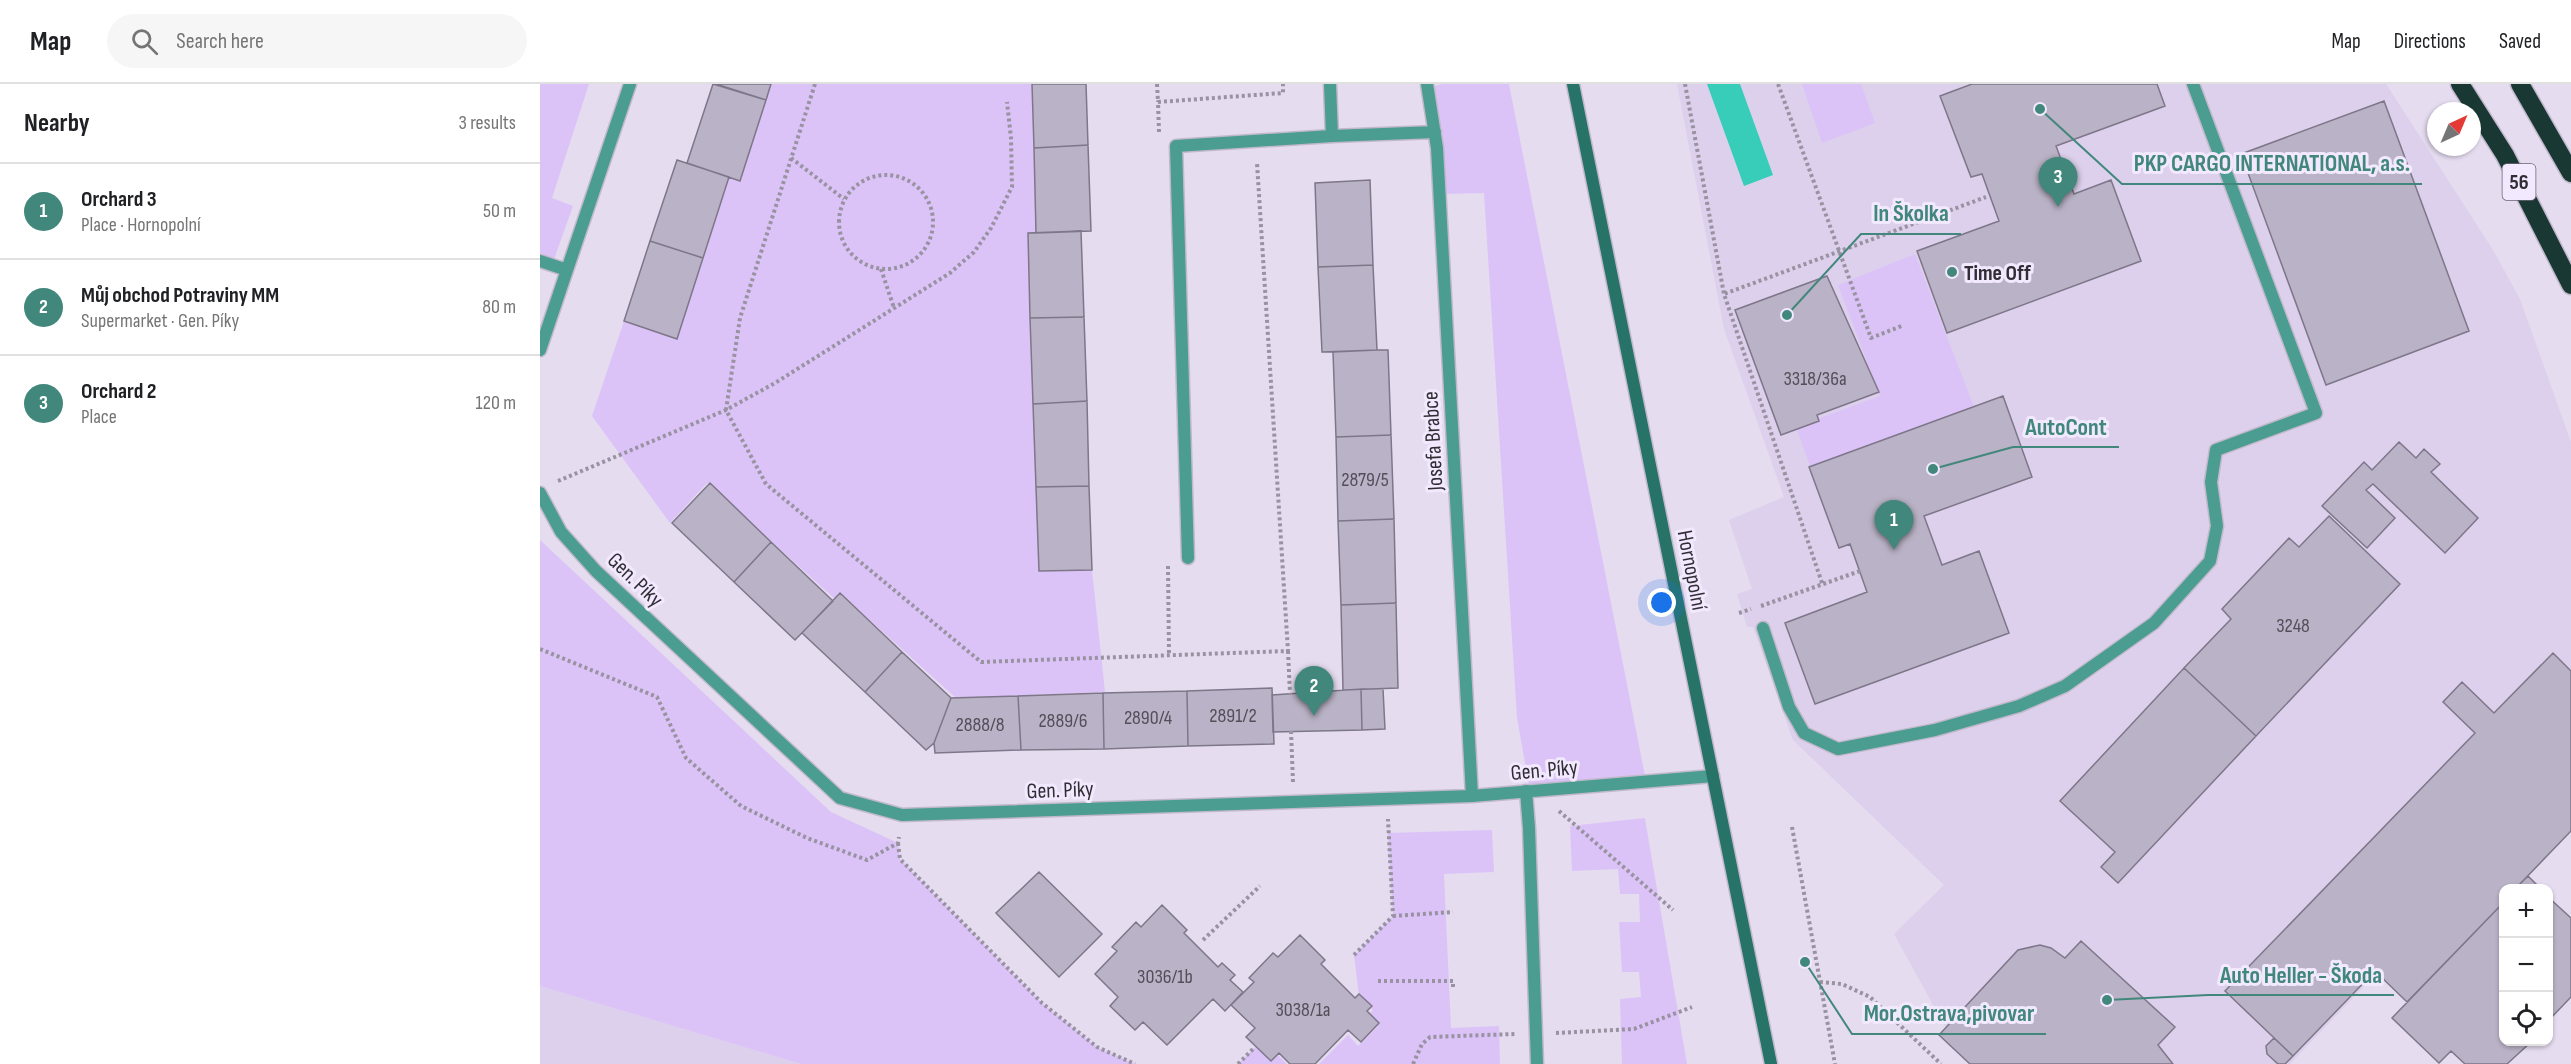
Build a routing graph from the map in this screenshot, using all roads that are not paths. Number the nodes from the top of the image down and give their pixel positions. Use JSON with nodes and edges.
{"nodes":[{"id":1,"x":630,"y":84,"type":"edge"},
{"id":2,"x":1330,"y":84,"type":"edge"},
{"id":3,"x":1427,"y":84,"type":"edge"},
{"id":4,"x":1573,"y":84,"type":"edge"},
{"id":5,"x":2193,"y":84,"type":"edge"},
{"id":6,"x":2460,"y":84,"type":"edge"},
{"id":7,"x":2520,"y":84,"type":"edge"},
{"id":8,"x":1435,"y":132,"type":"junction"},
{"id":9,"x":1332,"y":136,"type":"junction"},
{"id":10,"x":2571,"y":173,"type":"edge"},
{"id":11,"x":540,"y":261,"type":"edge"},
{"id":12,"x":567,"y":270,"type":"junction"},
{"id":13,"x":2571,"y":285,"type":"edge"},
{"id":14,"x":540,"y":350,"type":"edge"},
{"id":15,"x":540,"y":493,"type":"edge"},
{"id":16,"x":1188,"y":558,"type":"dead end"},
{"id":17,"x":1763,"y":628,"type":"dead end"},
{"id":18,"x":1713,"y":776,"type":"junction"},
{"id":19,"x":1526,"y":791,"type":"junction"},
{"id":20,"x":1472,"y":795,"type":"junction"},
{"id":21,"x":1537,"y":1064,"type":"edge"},
{"id":22,"x":1771,"y":1064,"type":"edge"}],
"edges":[{"from":1,"to":12,"type":"street"},
{"from":2,"to":9,"type":"street"},
{"from":3,"to":8,"type":"street","name":"Josefa Brabce"},
{"from":4,"to":18,"type":"street","name":"Hornopolní"},
{"from":5,"to":17,"type":"street"},
{"from":6,"to":13,"type":"highway","number":"56"},
{"from":7,"to":10,"type":"highway","number":"56"},
{"from":8,"to":9,"type":"street"},
{"from":8,"to":20,"type":"street","name":"Josefa Brabce"},
{"from":9,"to":16,"type":"street"},
{"from":11,"to":12,"type":"street"},
{"from":12,"to":14,"type":"street"},
{"from":15,"to":20,"type":"street","name":"Gen. Píky"},
{"from":18,"to":19,"type":"street","name":"Gen. Píky"},
{"from":18,"to":22,"type":"street","name":"Hornopolní"},
{"from":19,"to":20,"type":"street","name":"Gen. Píky"},
{"from":19,"to":21,"type":"street"}]}
